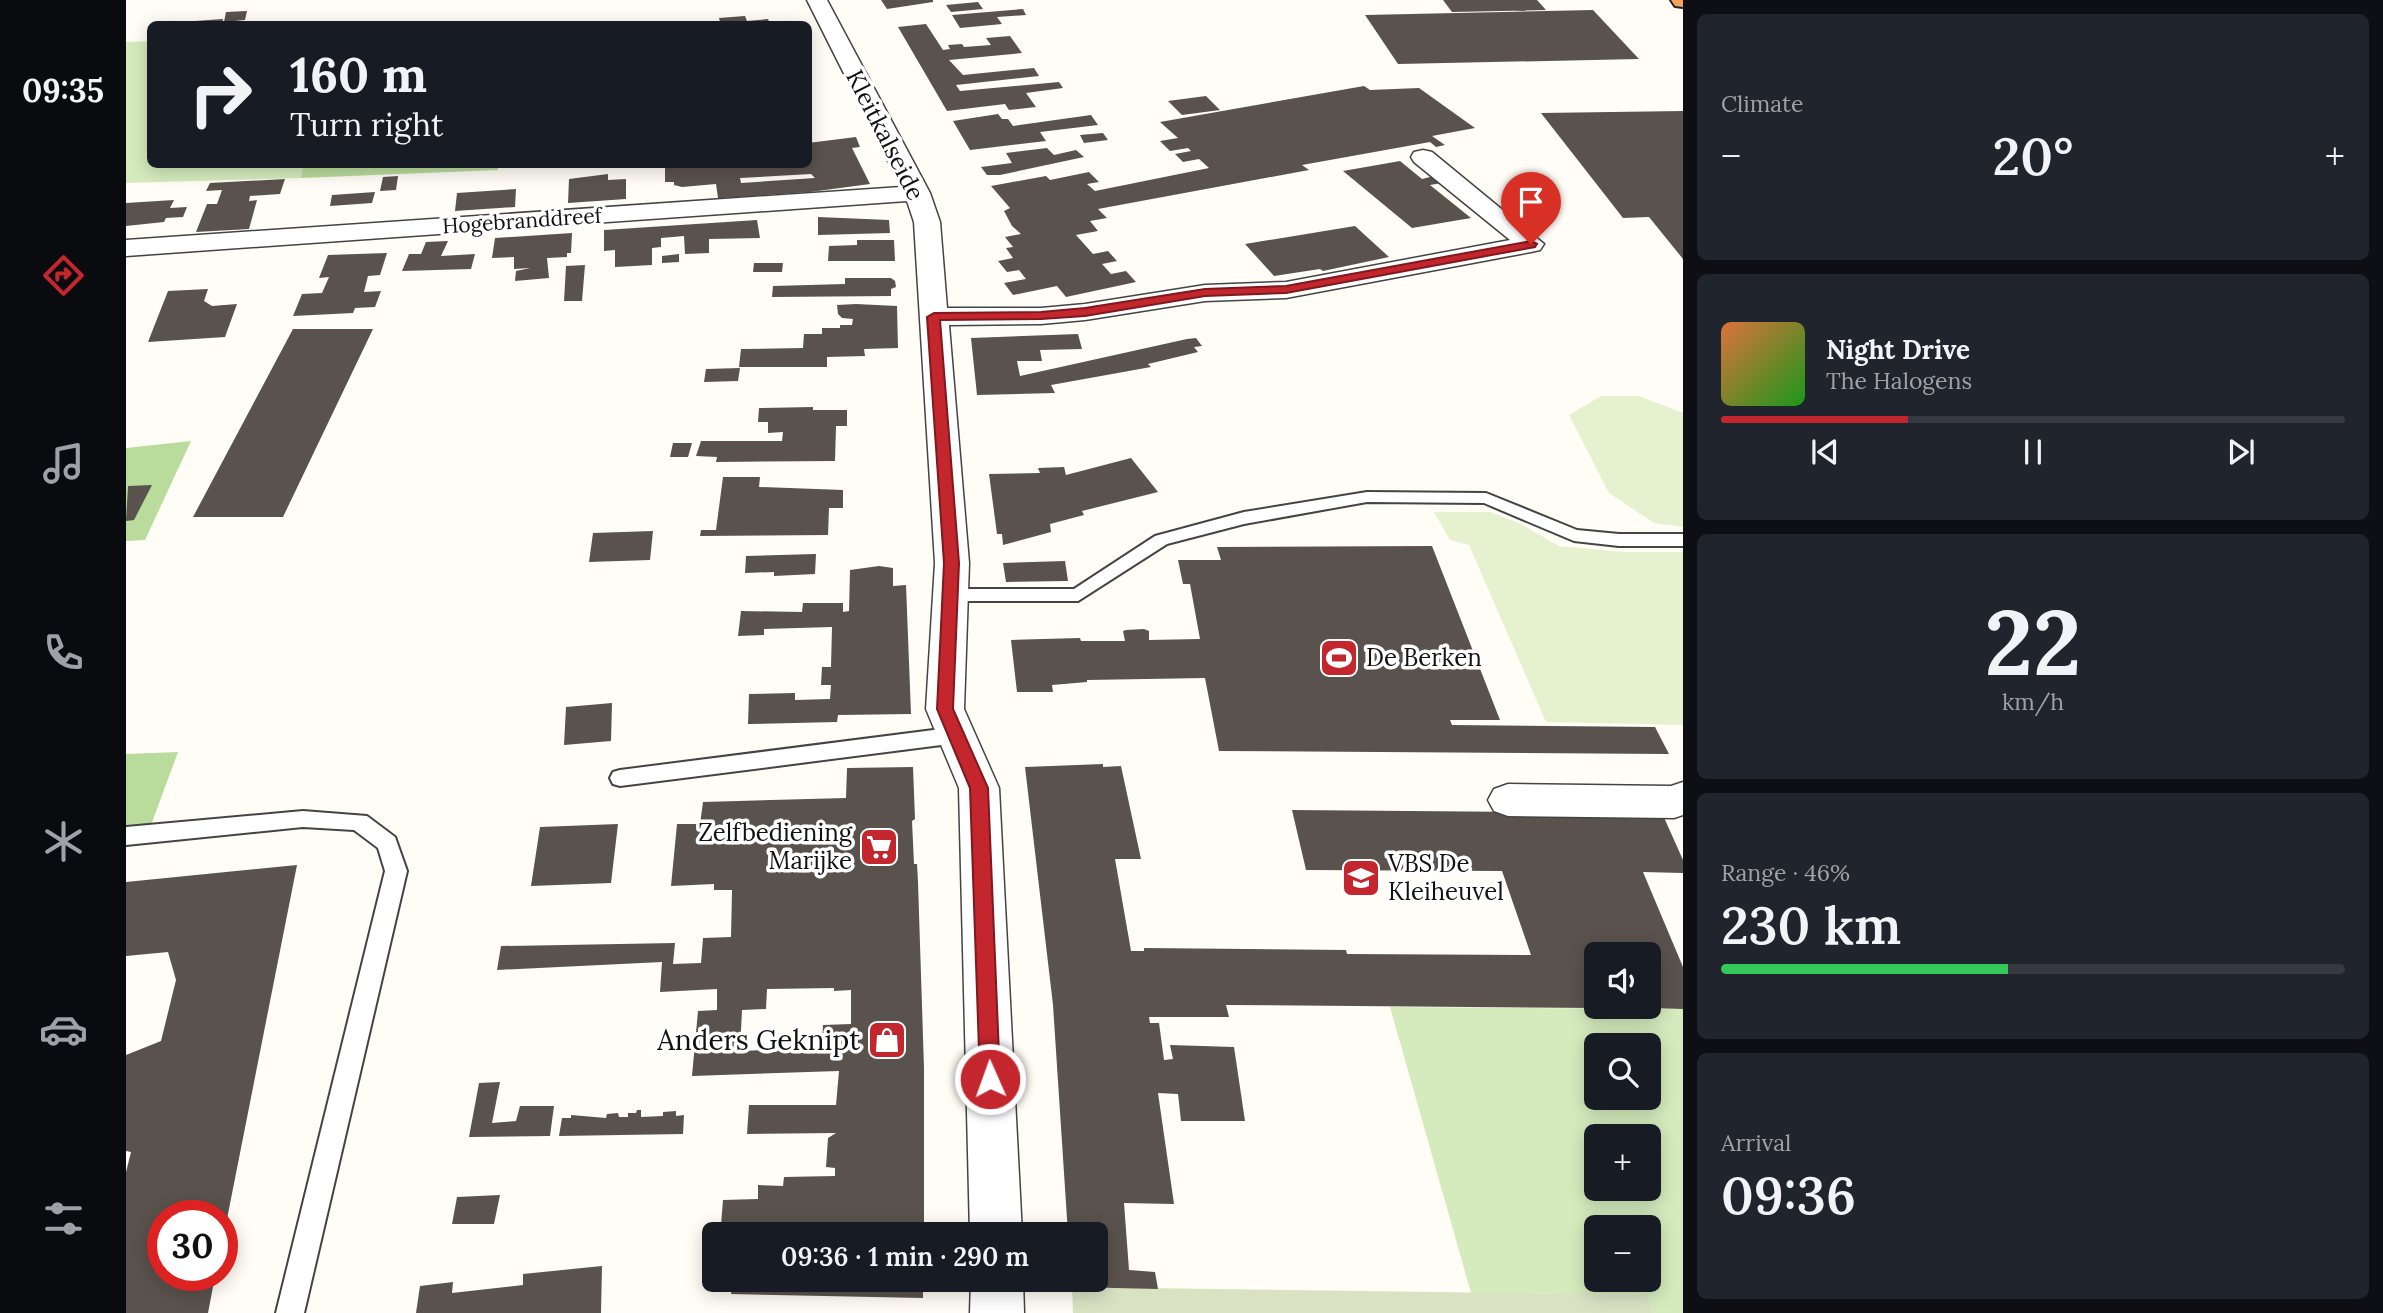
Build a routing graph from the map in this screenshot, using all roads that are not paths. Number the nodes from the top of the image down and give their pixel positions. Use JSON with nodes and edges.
{"nodes":[{"id":1,"x":817,"y":0,"type":"edge"},
{"id":2,"x":1423,"y":157,"type":"dead end"},
{"id":3,"x":917,"y":194,"type":"junction"},
{"id":4,"x":126,"y":248,"type":"edge"},
{"id":5,"x":934,"y":317,"type":"junction"},
{"id":6,"x":1683,"y":540,"type":"edge"},
{"id":7,"x":950,"y":595,"type":"junction"},
{"id":8,"x":957,"y":735,"type":"junction"},
{"id":9,"x":620,"y":778,"type":"dead end"},
{"id":10,"x":1683,"y":798,"type":"edge"},
{"id":11,"x":1508,"y":800,"type":"dead end"},
{"id":12,"x":126,"y":836,"type":"edge"},
{"id":13,"x":996,"y":1222,"type":"edge"},
{"id":14,"x":997,"y":1292,"type":"edge"},
{"id":15,"x":290,"y":1313,"type":"edge"},
{"id":16,"x":997,"y":1313,"type":"edge"}],
"edges":[{"from":1,"to":3,"type":"street","name":"Kleitkalseide"},
{"from":2,"to":5,"type":"street"},
{"from":3,"to":4,"type":"street","name":"Hogebranddreef"},
{"from":3,"to":5,"type":"street","name":"Kleitkalseide"},
{"from":5,"to":7,"type":"street","name":"Kleitkalseide"},
{"from":6,"to":7,"type":"lane"},
{"from":7,"to":8,"type":"street","name":"Kleitkalseide"},
{"from":8,"to":9,"type":"lane"},
{"from":8,"to":13,"type":"street","name":"Kleitkalseide"},
{"from":10,"to":11,"type":"street"},
{"from":12,"to":15,"type":"lane"},
{"from":14,"to":16,"type":"street"}]}
